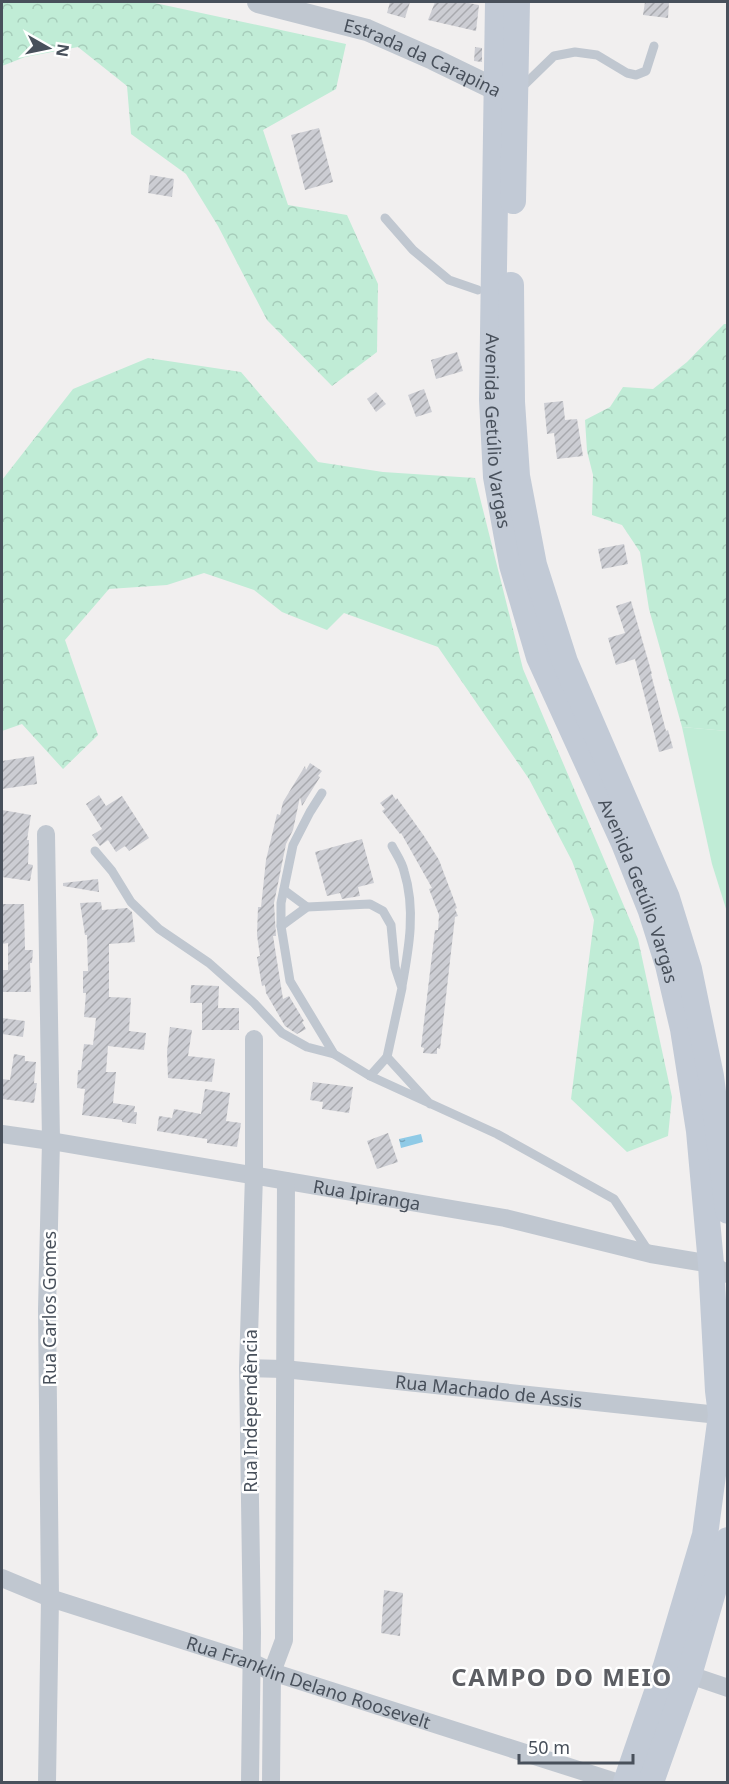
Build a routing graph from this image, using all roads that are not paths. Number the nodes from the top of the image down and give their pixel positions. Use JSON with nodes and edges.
{"nodes":[{"id":1,"x":258,"y":2,"type":"edge"},
{"id":2,"x":498,"y":2,"type":"edge"},
{"id":3,"x":517,"y":2,"type":"edge"},
{"id":4,"x":654,"y":46,"type":"dead end"},
{"id":5,"x":506,"y":91,"type":"junction"},
{"id":6,"x":385,"y":218,"type":"dead end"},
{"id":7,"x":486,"y":291,"type":"junction"},
{"id":8,"x":322,"y":793,"type":"dead end"},
{"id":9,"x":46,"y":834,"type":"dead end"},
{"id":10,"x":392,"y":846,"type":"dead end"},
{"id":11,"x":95,"y":851,"type":"dead end"},
{"id":12,"x":284,"y":890,"type":"junction"},
{"id":13,"x":307,"y":907,"type":"junction"},
{"id":14,"x":281,"y":926,"type":"junction"},
{"id":15,"x":402,"y":988,"type":"junction"},
{"id":16,"x":255,"y":1039,"type":"dead end"},
{"id":17,"x":334,"y":1054,"type":"junction"},
{"id":18,"x":387,"y":1057,"type":"junction"},
{"id":19,"x":369,"y":1076,"type":"junction"},
{"id":20,"x":430,"y":1104,"type":"junction"},
{"id":21,"x":2,"y":1134,"type":"edge"},
{"id":22,"x":51,"y":1141,"type":"junction"},
{"id":23,"x":254,"y":1175,"type":"junction"},
{"id":24,"x":286,"y":1181,"type":"junction"},
{"id":25,"x":728,"y":1211,"type":"edge"},
{"id":26,"x":651,"y":1254,"type":"junction"},
{"id":27,"x":719,"y":1269,"type":"edge"},
{"id":28,"x":248,"y":1368,"type":"junction"},
{"id":29,"x":284,"y":1369,"type":"junction"},
{"id":30,"x":724,"y":1415,"type":"edge"},
{"id":31,"x":728,"y":1540,"type":"edge"},
{"id":32,"x":2,"y":1578,"type":"edge"},
{"id":33,"x":50,"y":1598,"type":"junction"},
{"id":34,"x":251,"y":1662,"type":"junction"},
{"id":35,"x":677,"y":1671,"type":"junction"},
{"id":36,"x":272,"y":1672,"type":"junction"},
{"id":37,"x":728,"y":1688,"type":"edge"},
{"id":38,"x":47,"y":1782,"type":"edge"},
{"id":39,"x":250,"y":1782,"type":"edge"},
{"id":40,"x":271,"y":1782,"type":"edge"},
{"id":41,"x":616,"y":1782,"type":"edge"},
{"id":42,"x":626,"y":1782,"type":"edge"},
{"id":43,"x":651,"y":1782,"type":"edge"}],
"edges":[{"from":1,"to":5,"type":"street","name":"Estrada da Carapina"},
{"from":2,"to":5,"type":"main road","name":"Avenida Getúlio Vargas"},
{"from":3,"to":5,"type":"main road","name":"Avenida Getúlio Vargas"},
{"from":4,"to":5,"type":"lane"},
{"from":5,"to":7,"type":"main road","name":"Avenida Getúlio Vargas"},
{"from":5,"to":25,"type":"main road","name":"Avenida Getúlio Vargas"},
{"from":6,"to":7,"type":"lane"},
{"from":7,"to":27,"type":"main road","name":"Avenida Getúlio Vargas"},
{"from":8,"to":12,"type":"lane"},
{"from":9,"to":22,"type":"street","name":"Rua Carlos Gomes"},
{"from":10,"to":15,"type":"lane"},
{"from":11,"to":17,"type":"lane"},
{"from":12,"to":13,"type":"lane"},
{"from":12,"to":14,"type":"lane"},
{"from":13,"to":14,"type":"lane"},
{"from":13,"to":15,"type":"lane"},
{"from":14,"to":17,"type":"lane"},
{"from":15,"to":18,"type":"lane"},
{"from":16,"to":23,"type":"street","name":"Rua Independência"},
{"from":17,"to":19,"type":"lane"},
{"from":18,"to":19,"type":"lane"},
{"from":18,"to":20,"type":"lane"},
{"from":19,"to":20,"type":"lane"},
{"from":20,"to":26,"type":"lane"},
{"from":21,"to":22,"type":"street","name":"Rua Ipiranga"},
{"from":22,"to":23,"type":"street","name":"Rua Ipiranga"},
{"from":22,"to":33,"type":"street","name":"Rua Carlos Gomes"},
{"from":23,"to":24,"type":"street","name":"Rua Ipiranga"},
{"from":23,"to":28,"type":"street","name":"Rua Independência"},
{"from":24,"to":26,"type":"street","name":"Rua Ipiranga"},
{"from":24,"to":29,"type":"street","name":"Rua Independência"},
{"from":26,"to":27,"type":"street","name":"Rua Ipiranga"},
{"from":27,"to":30,"type":"main road","name":"Avenida Getúlio Vargas"},
{"from":28,"to":29,"type":"street","name":"Rua Machado de Assis"},
{"from":28,"to":34,"type":"street","name":"Rua Independência"},
{"from":29,"to":30,"type":"street","name":"Rua Machado de Assis"},
{"from":29,"to":36,"type":"street","name":"Rua Independência"},
{"from":30,"to":35,"type":"main road","name":"Avenida Getúlio Vargas"},
{"from":31,"to":35,"type":"main road","name":"Avenida Getúlio Vargas"},
{"from":32,"to":33,"type":"street","name":"Rua Franklin Delano Roosevelt"},
{"from":33,"to":34,"type":"street","name":"Rua Franklin Delano Roosevelt"},
{"from":33,"to":38,"type":"street","name":"Rua Carlos Gomes"},
{"from":34,"to":36,"type":"street","name":"Rua Franklin Delano Roosevelt"},
{"from":34,"to":39,"type":"street","name":"Rua Independência"},
{"from":35,"to":37,"type":"street"},
{"from":35,"to":42,"type":"main road","name":"Avenida Getúlio Vargas"},
{"from":35,"to":43,"type":"main road","name":"Avenida Getúlio Vargas"},
{"from":36,"to":40,"type":"street","name":"Rua Independência"},
{"from":36,"to":41,"type":"street","name":"Rua Franklin Delano Roosevelt"}]}
